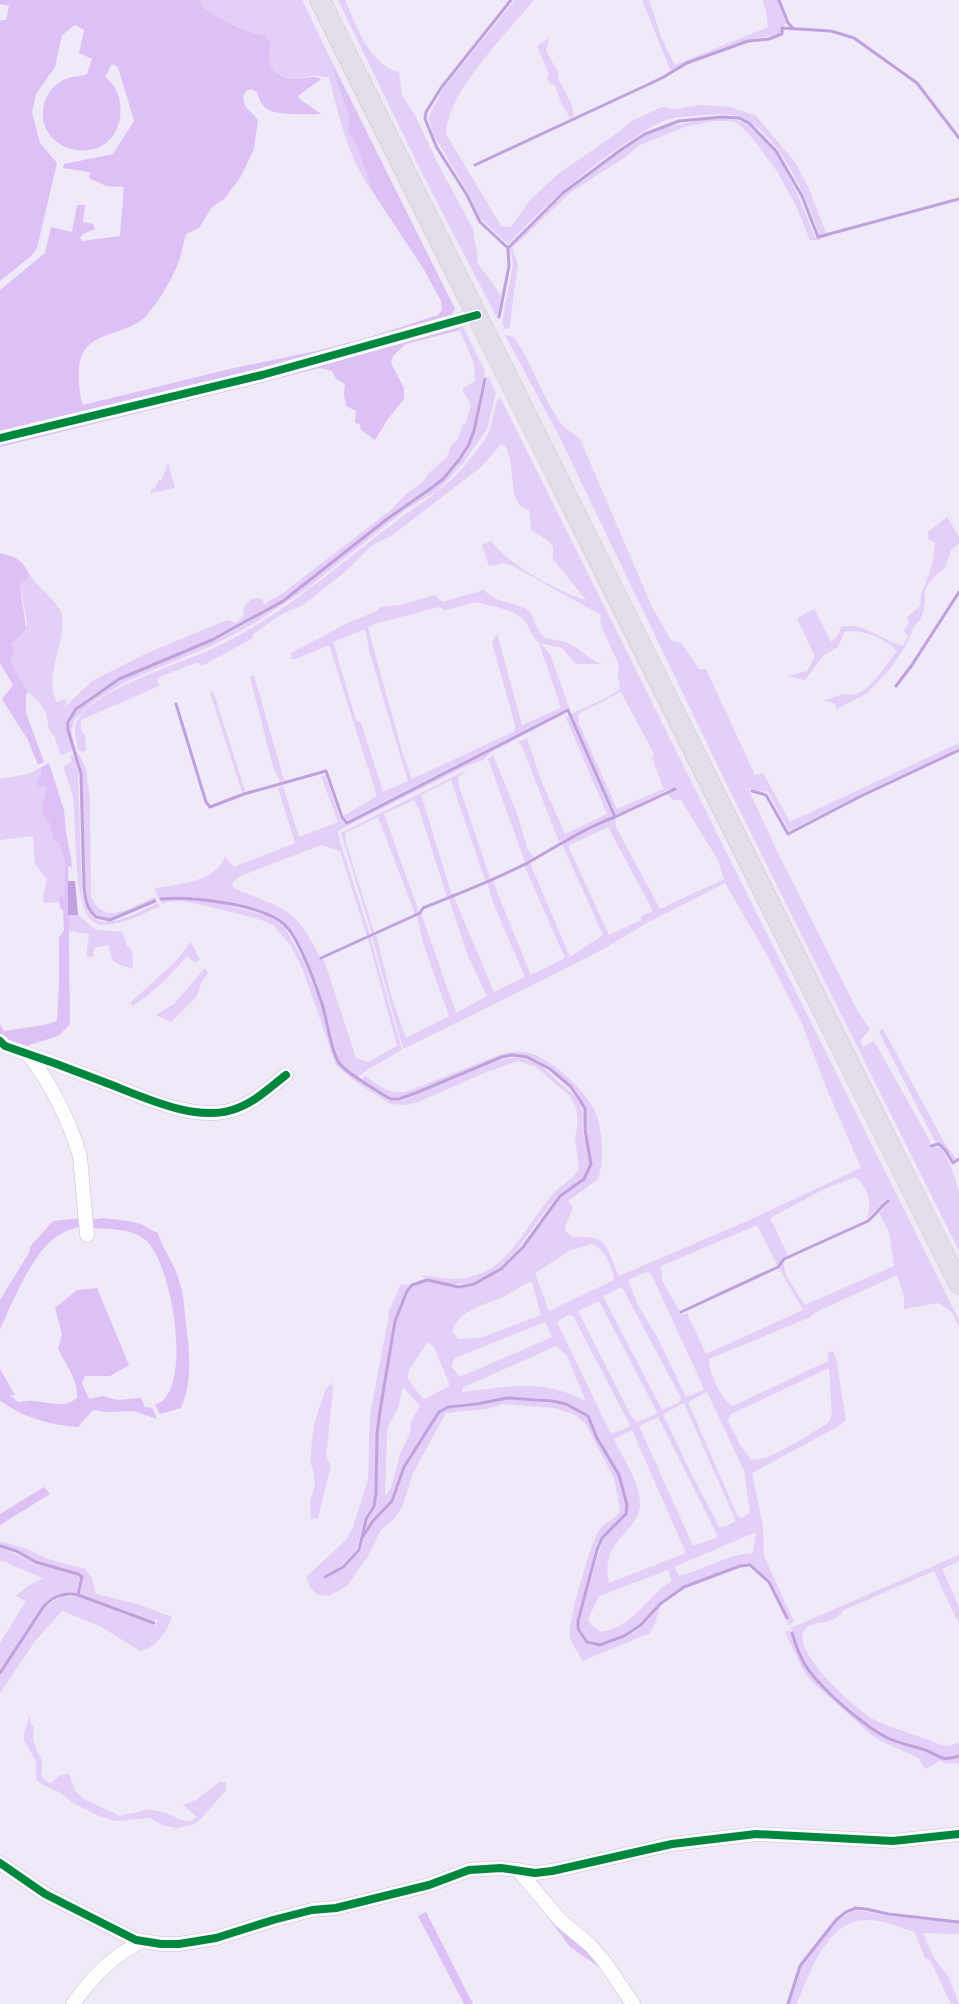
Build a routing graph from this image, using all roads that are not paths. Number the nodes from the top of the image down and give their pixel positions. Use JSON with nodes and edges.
{"nodes":[{"id":1,"x":320,"y":0,"type":"edge"},
{"id":2,"x":477,"y":315,"type":"junction"},
{"id":3,"x":0,"y":438,"type":"edge"},
{"id":4,"x":0,"y":1041,"type":"edge"},
{"id":5,"x":28,"y":1054,"type":"junction"},
{"id":6,"x":286,"y":1075,"type":"dead end"},
{"id":7,"x":87,"y":1235,"type":"dead end"},
{"id":8,"x":959,"y":1284,"type":"edge"},
{"id":9,"x":959,"y":1834,"type":"edge"},
{"id":10,"x":0,"y":1863,"type":"edge"},
{"id":11,"x":518,"y":1870,"type":"junction"},
{"id":12,"x":143,"y":1941,"type":"junction"},
{"id":13,"x":73,"y":2004,"type":"edge"},
{"id":14,"x":633,"y":2004,"type":"edge"}],
"edges":[{"from":1,"to":2,"type":"highway"},
{"from":2,"to":3,"type":"street"},
{"from":2,"to":8,"type":"highway"},
{"from":4,"to":5,"type":"street"},
{"from":5,"to":6,"type":"street"},
{"from":5,"to":7,"type":"street"},
{"from":9,"to":11,"type":"street"},
{"from":10,"to":12,"type":"street"},
{"from":11,"to":12,"type":"street"},
{"from":11,"to":14,"type":"street"},
{"from":12,"to":13,"type":"street"}]}
